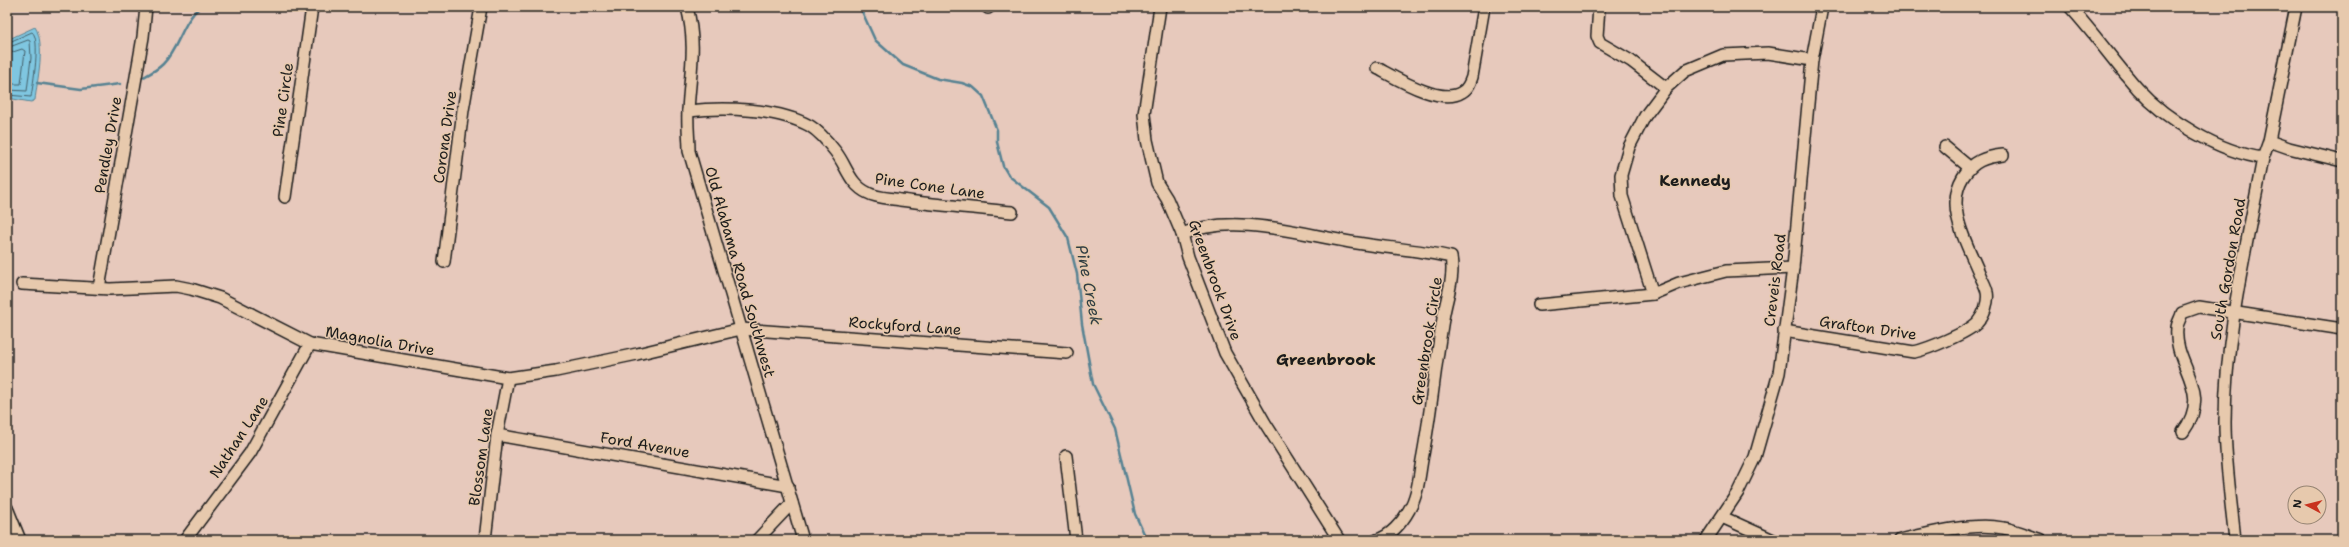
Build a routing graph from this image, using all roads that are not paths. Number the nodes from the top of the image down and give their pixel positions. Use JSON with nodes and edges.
{"nodes":[{"id":1,"x":146,"y":7,"type":"edge"},
{"id":2,"x":312,"y":7,"type":"edge"},
{"id":3,"x":687,"y":7,"type":"edge"},
{"id":4,"x":1160,"y":7,"type":"edge"},
{"id":5,"x":1484,"y":7,"type":"edge"},
{"id":6,"x":1599,"y":7,"type":"edge"},
{"id":7,"x":1822,"y":7,"type":"edge"},
{"id":8,"x":2070,"y":7,"type":"edge"},
{"id":9,"x":2296,"y":7,"type":"edge"},
{"id":10,"x":480,"y":11,"type":"edge"},
{"id":11,"x":1812,"y":60,"type":"junction"},
{"id":12,"x":1377,"y":68,"type":"dead end"},
{"id":13,"x":1666,"y":88,"type":"junction"},
{"id":14,"x":688,"y":112,"type":"junction"},
{"id":15,"x":2269,"y":141,"type":"junction"},
{"id":16,"x":1945,"y":147,"type":"dead end"},
{"id":17,"x":2003,"y":155,"type":"dead end"},
{"id":18,"x":2263,"y":158,"type":"junction"},
{"id":19,"x":2342,"y":161,"type":"edge"},
{"id":20,"x":1969,"y":167,"type":"junction"},
{"id":21,"x":285,"y":196,"type":"dead end"},
{"id":22,"x":1012,"y":212,"type":"dead end"},
{"id":23,"x":1182,"y":234,"type":"junction"},
{"id":24,"x":444,"y":262,"type":"dead end"},
{"id":25,"x":1793,"y":268,"type":"junction"},
{"id":26,"x":22,"y":284,"type":"dead end"},
{"id":27,"x":99,"y":288,"type":"junction"},
{"id":28,"x":1653,"y":294,"type":"junction"},
{"id":29,"x":1539,"y":305,"type":"dead end"},
{"id":30,"x":2234,"y":312,"type":"junction"},
{"id":31,"x":741,"y":329,"type":"junction"},
{"id":32,"x":2342,"y":329,"type":"edge"},
{"id":33,"x":1784,"y":331,"type":"junction"},
{"id":34,"x":310,"y":344,"type":"junction"},
{"id":35,"x":1067,"y":353,"type":"dead end"},
{"id":36,"x":508,"y":378,"type":"junction"},
{"id":37,"x":2183,"y":432,"type":"dead end"},
{"id":38,"x":497,"y":434,"type":"junction"},
{"id":39,"x":1066,"y":456,"type":"dead end"},
{"id":40,"x":788,"y":486,"type":"junction"},
{"id":41,"x":792,"y":503,"type":"junction"},
{"id":42,"x":7,"y":508,"type":"edge"},
{"id":43,"x":1722,"y":517,"type":"junction"},
{"id":44,"x":20,"y":540,"type":"edge"},
{"id":45,"x":185,"y":540,"type":"edge"},
{"id":46,"x":485,"y":540,"type":"edge"},
{"id":47,"x":757,"y":540,"type":"edge"},
{"id":48,"x":803,"y":540,"type":"edge"},
{"id":49,"x":1076,"y":540,"type":"edge"},
{"id":50,"x":1339,"y":540,"type":"edge"},
{"id":51,"x":1377,"y":540,"type":"edge"},
{"id":52,"x":1706,"y":540,"type":"edge"},
{"id":53,"x":1773,"y":540,"type":"edge"},
{"id":54,"x":1900,"y":540,"type":"edge"},
{"id":55,"x":2041,"y":540,"type":"edge"},
{"id":56,"x":2235,"y":540,"type":"edge"}],
"edges":[{"from":1,"to":27,"type":"street","name":"Pendley Drive"},
{"from":2,"to":21,"type":"street","name":"Pine Circle"},
{"from":3,"to":14,"type":"street","name":"Old Alabama Road Southwest"},
{"from":4,"to":23,"type":"street","name":"Greenbrook Drive"},
{"from":5,"to":12,"type":"street"},
{"from":6,"to":13,"type":"street"},
{"from":7,"to":11,"type":"street","name":"Creveis Road"},
{"from":8,"to":18,"type":"street"},
{"from":9,"to":15,"type":"street","name":"South Gordon Road"},
{"from":10,"to":24,"type":"street","name":"Corona Drive"},
{"from":11,"to":13,"type":"street"},
{"from":11,"to":25,"type":"street","name":"Creveis Road"},
{"from":13,"to":28,"type":"street"},
{"from":14,"to":22,"type":"street","name":"Pine Cone Lane"},
{"from":14,"to":31,"type":"street","name":"Old Alabama Road Southwest"},
{"from":15,"to":18,"type":"street","name":"South Gordon Road"},
{"from":15,"to":19,"type":"street"},
{"from":16,"to":20,"type":"street"},
{"from":17,"to":20,"type":"street","name":"Grafton Drive"},
{"from":18,"to":30,"type":"street","name":"South Gordon Road"},
{"from":20,"to":33,"type":"street","name":"Grafton Drive"},
{"from":23,"to":50,"type":"street","name":"Greenbrook Drive"},
{"from":23,"to":51,"type":"street","name":"Greenbrook Circle"},
{"from":25,"to":28,"type":"street"},
{"from":25,"to":33,"type":"street","name":"Creveis Road"},
{"from":26,"to":27,"type":"street","name":"Magnolia Drive"},
{"from":27,"to":34,"type":"street","name":"Magnolia Drive"},
{"from":28,"to":29,"type":"street"},
{"from":30,"to":32,"type":"street"},
{"from":30,"to":37,"type":"street"},
{"from":30,"to":56,"type":"street","name":"South Gordon Road"},
{"from":31,"to":35,"type":"street","name":"Rockyford Lane"},
{"from":31,"to":36,"type":"street","name":"Magnolia Drive"},
{"from":31,"to":40,"type":"street","name":"Old Alabama Road Southwest"},
{"from":33,"to":43,"type":"street","name":"Creveis Road"},
{"from":34,"to":36,"type":"street","name":"Magnolia Drive"},
{"from":34,"to":45,"type":"street","name":"Nathan Lane"},
{"from":36,"to":38,"type":"street","name":"Blossom Lane"},
{"from":38,"to":40,"type":"street","name":"Ford Avenue"},
{"from":38,"to":46,"type":"street","name":"Blossom Lane"},
{"from":39,"to":49,"type":"street"},
{"from":40,"to":41,"type":"street","name":"Old Alabama Road Southwest"},
{"from":41,"to":47,"type":"street"},
{"from":41,"to":48,"type":"street","name":"Old Alabama Road Southwest"},
{"from":42,"to":44,"type":"street"},
{"from":43,"to":52,"type":"street","name":"Creveis Road"},
{"from":43,"to":53,"type":"street"},
{"from":54,"to":55,"type":"street"}]}
